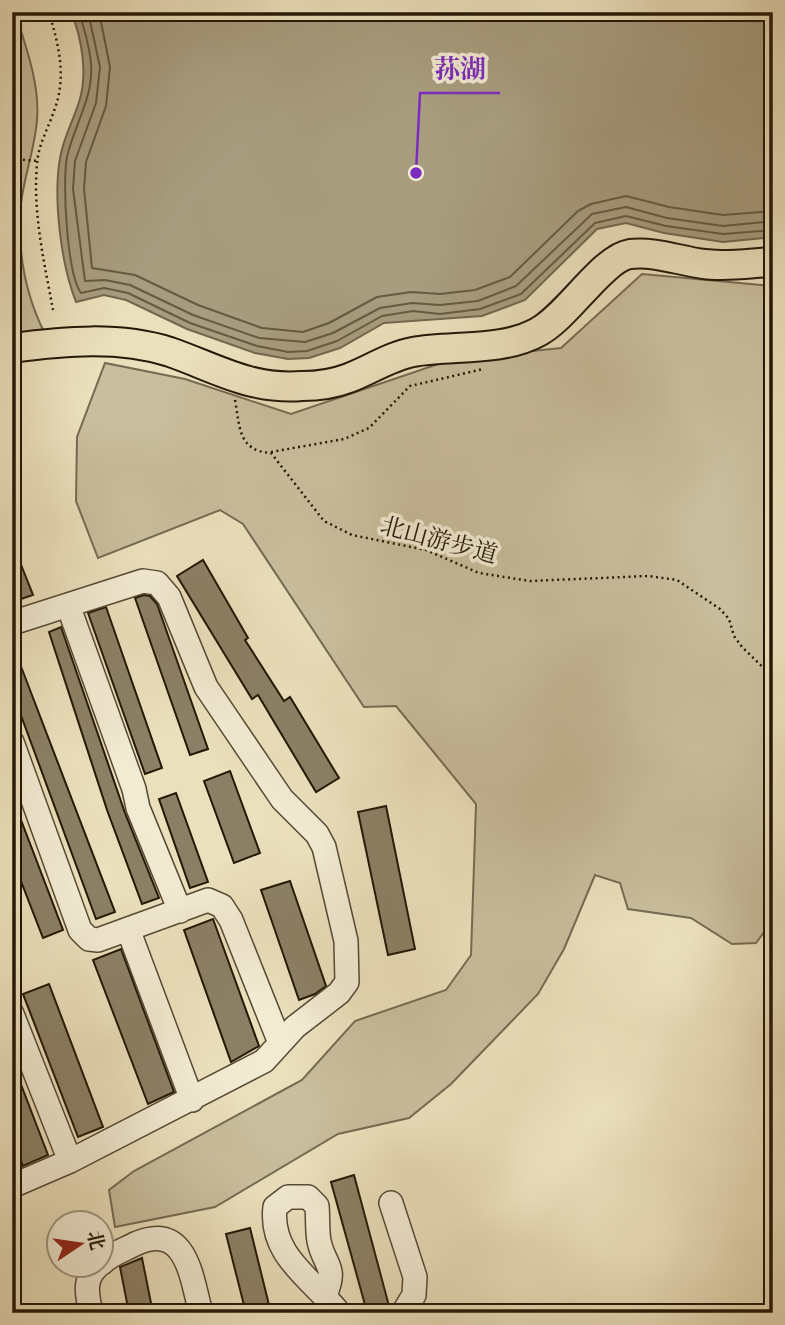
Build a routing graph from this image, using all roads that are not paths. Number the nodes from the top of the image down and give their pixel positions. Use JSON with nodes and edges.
{"nodes":[{"id":1,"x":773,"y":262,"type":"edge"},
{"id":2,"x":12,"y":348,"type":"edge"},
{"id":3,"x":68,"y":605,"type":"junction"},
{"id":4,"x":12,"y":623,"type":"edge"},
{"id":5,"x":12,"y":742,"type":"edge"},
{"id":6,"x":180,"y":911,"type":"junction"},
{"id":7,"x":128,"y":929,"type":"junction"},
{"id":8,"x":12,"y":1013,"type":"edge"},
{"id":9,"x":280,"y":1043,"type":"junction"},
{"id":10,"x":192,"y":1100,"type":"junction"},
{"id":11,"x":70,"y":1161,"type":"junction"},
{"id":12,"x":12,"y":1186,"type":"edge"},
{"id":13,"x":391,"y":1203,"type":"dead end"},
{"id":14,"x":116,"y":1255,"type":"edge"},
{"id":15,"x":89,"y":1280,"type":"edge"},
{"id":16,"x":91,"y":1313,"type":"edge"},
{"id":17,"x":201,"y":1313,"type":"edge"},
{"id":18,"x":403,"y":1313,"type":"edge"}],
"edges":[{"from":1,"to":2,"type":"main road"},
{"from":3,"to":4,"type":"lane"},
{"from":3,"to":6,"type":"lane"},
{"from":3,"to":9,"type":"lane"},
{"from":5,"to":7,"type":"lane"},
{"from":6,"to":7,"type":"lane"},
{"from":6,"to":9,"type":"lane"},
{"from":7,"to":10,"type":"lane"},
{"from":8,"to":11,"type":"lane"},
{"from":9,"to":10,"type":"lane"},
{"from":10,"to":11,"type":"lane"},
{"from":11,"to":12,"type":"lane"},
{"from":13,"to":18,"type":"lane"},
{"from":14,"to":17,"type":"lane"},
{"from":15,"to":16,"type":"lane"}]}
